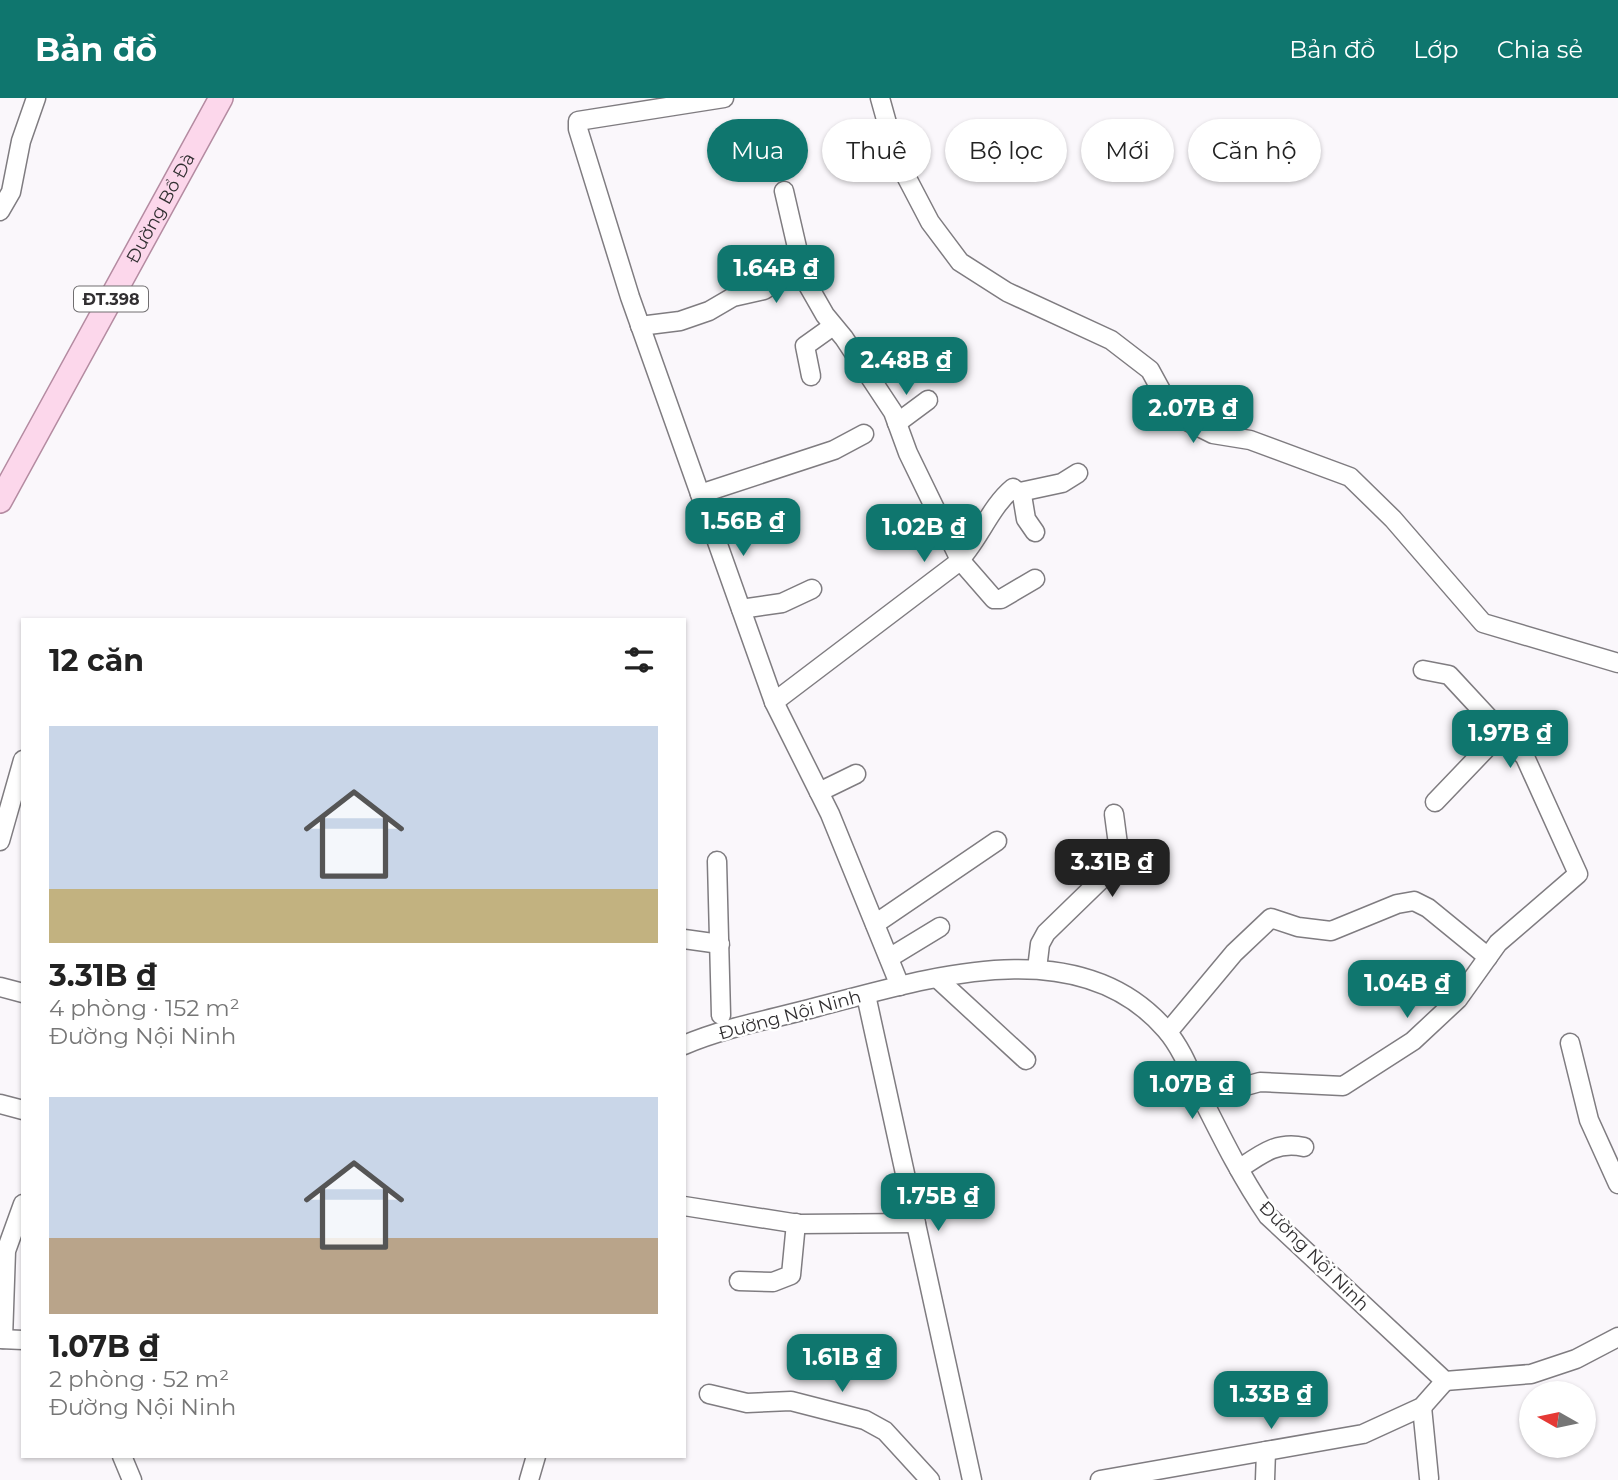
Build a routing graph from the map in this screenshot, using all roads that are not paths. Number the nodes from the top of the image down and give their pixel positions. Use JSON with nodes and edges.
{"nodes":[{"id":1,"x":36,"y":98,"type":"edge"},
{"id":2,"x":221,"y":98,"type":"edge"},
{"id":3,"x":724,"y":98,"type":"edge"},
{"id":4,"x":880,"y":98,"type":"edge"},
{"id":5,"x":667,"y":103,"type":"edge"},
{"id":6,"x":784,"y":191,"type":"dead end"},
{"id":7,"x":0,"y":211,"type":"edge"},
{"id":8,"x":797,"y":266,"type":"junction"},
{"id":9,"x":640,"y":326,"type":"junction"},
{"id":10,"x":833,"y":326,"type":"junction"},
{"id":11,"x":811,"y":376,"type":"dead end"},
{"id":12,"x":928,"y":400,"type":"dead end"},
{"id":13,"x":897,"y":423,"type":"junction"},
{"id":14,"x":864,"y":434,"type":"dead end"},
{"id":15,"x":1078,"y":473,"type":"dead end"},
{"id":16,"x":1020,"y":492,"type":"junction"},
{"id":17,"x":700,"y":494,"type":"junction"},
{"id":18,"x":0,"y":501,"type":"edge"},
{"id":19,"x":1035,"y":532,"type":"dead end"},
{"id":20,"x":960,"y":560,"type":"junction"},
{"id":21,"x":1035,"y":579,"type":"dead end"},
{"id":22,"x":812,"y":589,"type":"dead end"},
{"id":23,"x":741,"y":609,"type":"junction"},
{"id":24,"x":1618,"y":663,"type":"edge"},
{"id":25,"x":1423,"y":670,"type":"dead end"},
{"id":26,"x":774,"y":702,"type":"junction"},
{"id":27,"x":1502,"y":732,"type":"junction"},
{"id":28,"x":21,"y":767,"type":"edge"},
{"id":29,"x":856,"y":774,"type":"dead end"},
{"id":30,"x":819,"y":792,"type":"junction"},
{"id":31,"x":1434,"y":802,"type":"dead end"},
{"id":32,"x":1114,"y":814,"type":"dead end"},
{"id":33,"x":0,"y":841,"type":"edge"},
{"id":34,"x":997,"y":841,"type":"dead end"},
{"id":35,"x":717,"y":861,"type":"dead end"},
{"id":36,"x":875,"y":924,"type":"junction"},
{"id":37,"x":940,"y":927,"type":"dead end"},
{"id":38,"x":686,"y":939,"type":"edge"},
{"id":39,"x":720,"y":944,"type":"junction"},
{"id":40,"x":1488,"y":957,"type":"junction"},
{"id":41,"x":889,"y":958,"type":"junction"},
{"id":42,"x":1038,"y":969,"type":"junction"},
{"id":43,"x":939,"y":980,"type":"junction"},
{"id":44,"x":900,"y":986,"type":"junction"},
{"id":45,"x":0,"y":987,"type":"edge"},
{"id":46,"x":21,"y":992,"type":"edge"},
{"id":47,"x":866,"y":995,"type":"junction"},
{"id":48,"x":721,"y":1023,"type":"junction"},
{"id":49,"x":1168,"y":1032,"type":"junction"},
{"id":50,"x":1570,"y":1043,"type":"dead end"},
{"id":51,"x":686,"y":1044,"type":"edge"},
{"id":52,"x":1026,"y":1060,"type":"dead end"},
{"id":53,"x":1202,"y":1098,"type":"junction"},
{"id":54,"x":0,"y":1104,"type":"edge"},
{"id":55,"x":21,"y":1109,"type":"edge"},
{"id":56,"x":1304,"y":1147,"type":"dead end"},
{"id":57,"x":1239,"y":1169,"type":"junction"},
{"id":58,"x":1618,"y":1184,"type":"edge"},
{"id":59,"x":959,"y":1197,"type":"dead end"},
{"id":60,"x":912,"y":1205,"type":"junction"},
{"id":61,"x":686,"y":1206,"type":"edge"},
{"id":62,"x":21,"y":1210,"type":"edge"},
{"id":63,"x":796,"y":1223,"type":"junction"},
{"id":64,"x":916,"y":1223,"type":"junction"},
{"id":65,"x":739,"y":1281,"type":"dead end"},
{"id":66,"x":1618,"y":1337,"type":"edge"},
{"id":67,"x":2,"y":1339,"type":"edge"},
{"id":68,"x":21,"y":1340,"type":"edge"},
{"id":69,"x":1445,"y":1381,"type":"junction"},
{"id":70,"x":709,"y":1394,"type":"dead end"},
{"id":71,"x":1422,"y":1407,"type":"junction"},
{"id":72,"x":1266,"y":1451,"type":"junction"},
{"id":73,"x":123,"y":1458,"type":"edge"},
{"id":74,"x":535,"y":1458,"type":"edge"},
{"id":75,"x":1429,"y":1478,"type":"dead end"},
{"id":76,"x":132,"y":1480,"type":"edge"},
{"id":77,"x":529,"y":1480,"type":"edge"},
{"id":78,"x":930,"y":1480,"type":"edge"},
{"id":79,"x":972,"y":1480,"type":"edge"},
{"id":80,"x":1100,"y":1480,"type":"edge"},
{"id":81,"x":1265,"y":1480,"type":"edge"}],
"edges":[{"from":1,"to":7,"type":"street"},
{"from":2,"to":18,"type":"main road","name":"Đường Bổ Đà","number":"ĐT.398"},
{"from":3,"to":5,"type":"street"},
{"from":4,"to":24,"type":"street"},
{"from":5,"to":9,"type":"street"},
{"from":6,"to":8,"type":"street"},
{"from":8,"to":9,"type":"street"},
{"from":8,"to":10,"type":"street"},
{"from":9,"to":17,"type":"street"},
{"from":10,"to":11,"type":"street"},
{"from":10,"to":13,"type":"street"},
{"from":12,"to":13,"type":"street"},
{"from":13,"to":20,"type":"street"},
{"from":14,"to":17,"type":"street"},
{"from":15,"to":16,"type":"street"},
{"from":16,"to":19,"type":"street"},
{"from":16,"to":20,"type":"street"},
{"from":17,"to":23,"type":"street"},
{"from":20,"to":21,"type":"street"},
{"from":20,"to":26,"type":"street"},
{"from":22,"to":23,"type":"street"},
{"from":23,"to":26,"type":"street"},
{"from":25,"to":27,"type":"street"},
{"from":26,"to":30,"type":"street"},
{"from":27,"to":31,"type":"street"},
{"from":27,"to":40,"type":"street"},
{"from":28,"to":33,"type":"street"},
{"from":29,"to":30,"type":"street"},
{"from":30,"to":36,"type":"street"},
{"from":32,"to":42,"type":"street"},
{"from":34,"to":36,"type":"street"},
{"from":35,"to":39,"type":"street"},
{"from":36,"to":41,"type":"street"},
{"from":37,"to":41,"type":"street"},
{"from":38,"to":39,"type":"street"},
{"from":39,"to":48,"type":"street"},
{"from":40,"to":49,"type":"street"},
{"from":40,"to":53,"type":"street"},
{"from":41,"to":44,"type":"street"},
{"from":42,"to":43,"type":"street","name":"Đường Nội Ninh"},
{"from":42,"to":49,"type":"street","name":"Đường Nội Ninh"},
{"from":43,"to":44,"type":"street","name":"Đường Nội Ninh"},
{"from":43,"to":52,"type":"street"},
{"from":44,"to":47,"type":"street","name":"Đường Nội Ninh"},
{"from":45,"to":46,"type":"street"},
{"from":47,"to":48,"type":"street","name":"Đường Nội Ninh"},
{"from":47,"to":60,"type":"street"},
{"from":48,"to":51,"type":"street","name":"Đường Nội Ninh"},
{"from":49,"to":53,"type":"street","name":"Đường Nội Ninh"},
{"from":50,"to":58,"type":"street"},
{"from":53,"to":57,"type":"street","name":"Đường Nội Ninh"},
{"from":54,"to":55,"type":"street"},
{"from":56,"to":57,"type":"street"},
{"from":57,"to":69,"type":"street","name":"Đường Nội Ninh"},
{"from":59,"to":60,"type":"street"},
{"from":60,"to":64,"type":"street"},
{"from":61,"to":63,"type":"street"},
{"from":62,"to":67,"type":"street"},
{"from":63,"to":64,"type":"street"},
{"from":63,"to":65,"type":"street"},
{"from":64,"to":79,"type":"street"},
{"from":66,"to":69,"type":"street"},
{"from":67,"to":68,"type":"street"},
{"from":69,"to":71,"type":"street"},
{"from":70,"to":78,"type":"street"},
{"from":71,"to":72,"type":"street"},
{"from":71,"to":75,"type":"street"},
{"from":72,"to":80,"type":"street"},
{"from":72,"to":81,"type":"street"},
{"from":73,"to":76,"type":"street"},
{"from":74,"to":77,"type":"street"}]}
